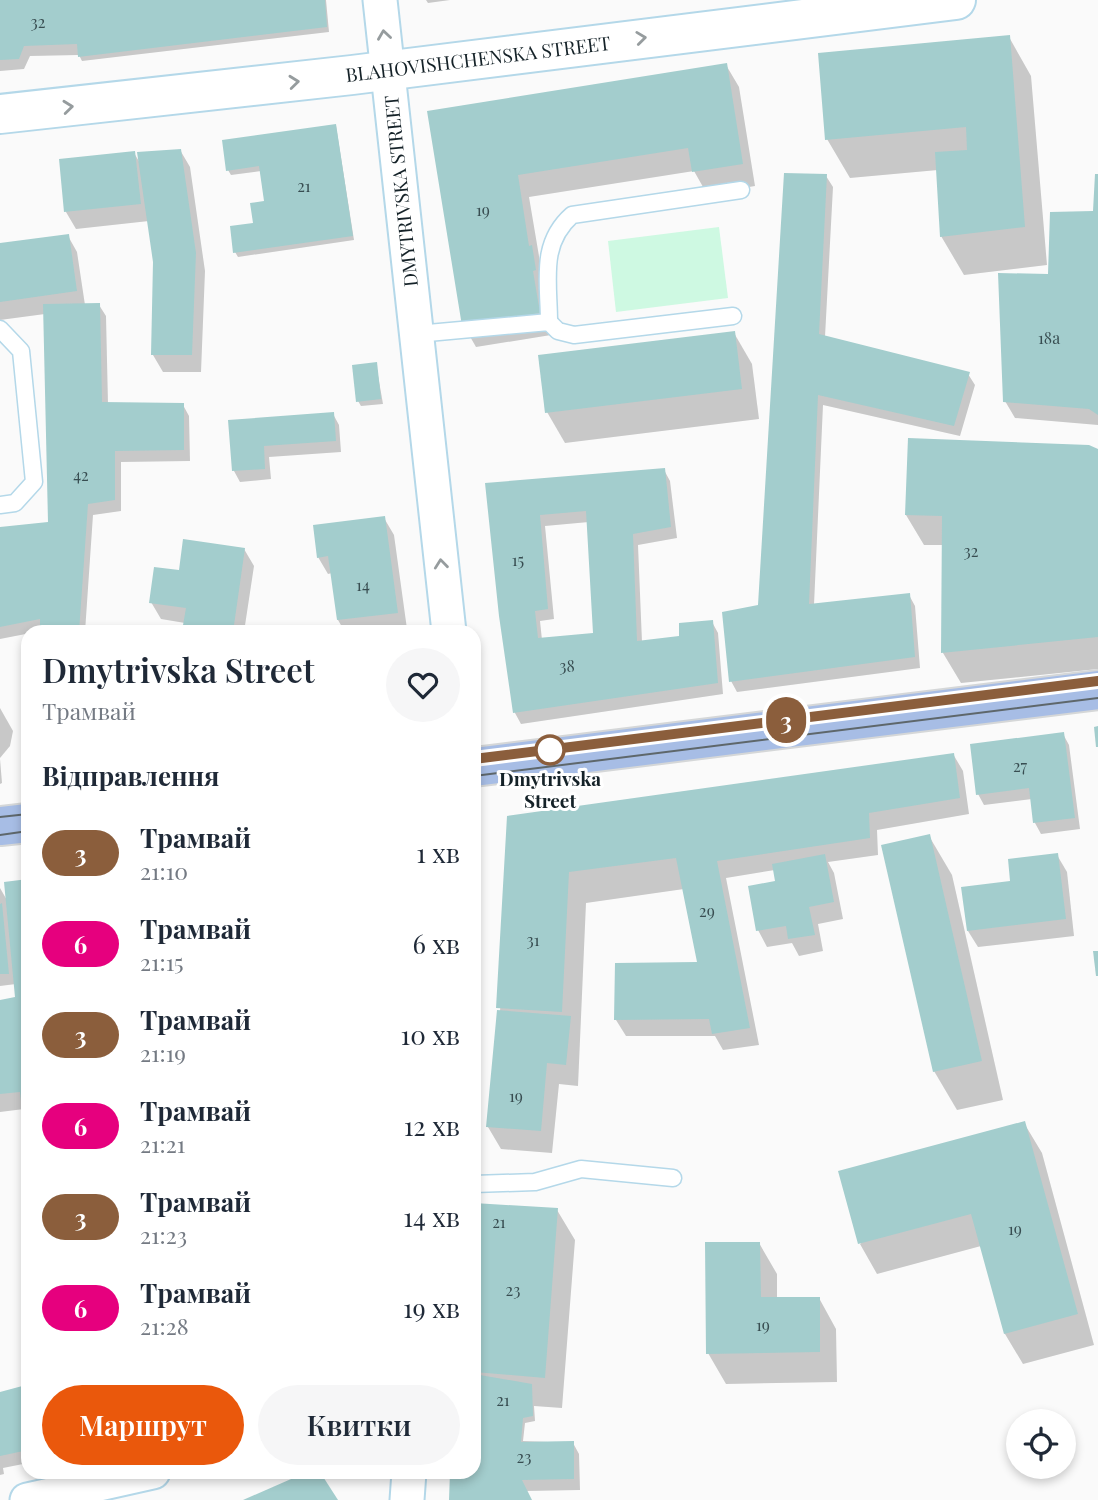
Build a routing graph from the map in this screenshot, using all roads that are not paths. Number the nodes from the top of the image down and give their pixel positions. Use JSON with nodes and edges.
{"nodes":[{"id":1,"x":380,"y":0,"type":"edge"},
{"id":2,"x":956,"y":0,"type":"edge"},
{"id":3,"x":389,"y":70,"type":"junction"},
{"id":4,"x":0,"y":114,"type":"edge"},
{"id":5,"x":741,"y":190,"type":"dead end"},
{"id":6,"x":733,"y":316,"type":"dead end"},
{"id":7,"x":549,"y":322,"type":"junction"},
{"id":8,"x":0,"y":329,"type":"edge"},
{"id":9,"x":417,"y":334,"type":"junction"},
{"id":10,"x":0,"y":505,"type":"edge"},
{"id":11,"x":448,"y":625,"type":"edge"},
{"id":12,"x":1098,"y":690,"type":"edge"},
{"id":13,"x":481,"y":766,"type":"edge"},
{"id":14,"x":21,"y":824,"type":"edge"},
{"id":15,"x":0,"y":826,"type":"edge"},
{"id":16,"x":673,"y":1178,"type":"dead end"},
{"id":17,"x":481,"y":1184,"type":"edge"},
{"id":18,"x":122,"y":1479,"type":"edge"},
{"id":19,"x":408,"y":1479,"type":"edge"},
{"id":20,"x":27,"y":1500,"type":"edge"},
{"id":21,"x":407,"y":1500,"type":"edge"}],
"edges":[{"from":3,"to":1,"type":"street","name":"DMYTRIVSKA STREET","one_way":true},
{"from":3,"to":2,"type":"street","name":"BLAHOVISHCHENSKA STREET","one_way":true},
{"from":4,"to":3,"type":"street","name":"BLAHOVISHCHENSKA STREET","one_way":true},
{"from":3,"to":9,"type":"street","name":"DMYTRIVSKA STREET"},
{"from":5,"to":7,"type":"lane"},
{"from":6,"to":7,"type":"lane"},
{"from":7,"to":9,"type":"lane"},
{"from":8,"to":10,"type":"lane"},
{"from":11,"to":9,"type":"street","name":"DMYTRIVSKA STREET","one_way":true},
{"from":12,"to":13,"type":"main road"},
{"from":14,"to":15,"type":"main road"},
{"from":16,"to":17,"type":"lane"},
{"from":18,"to":20,"type":"street"},
{"from":19,"to":21,"type":"street"}]}
